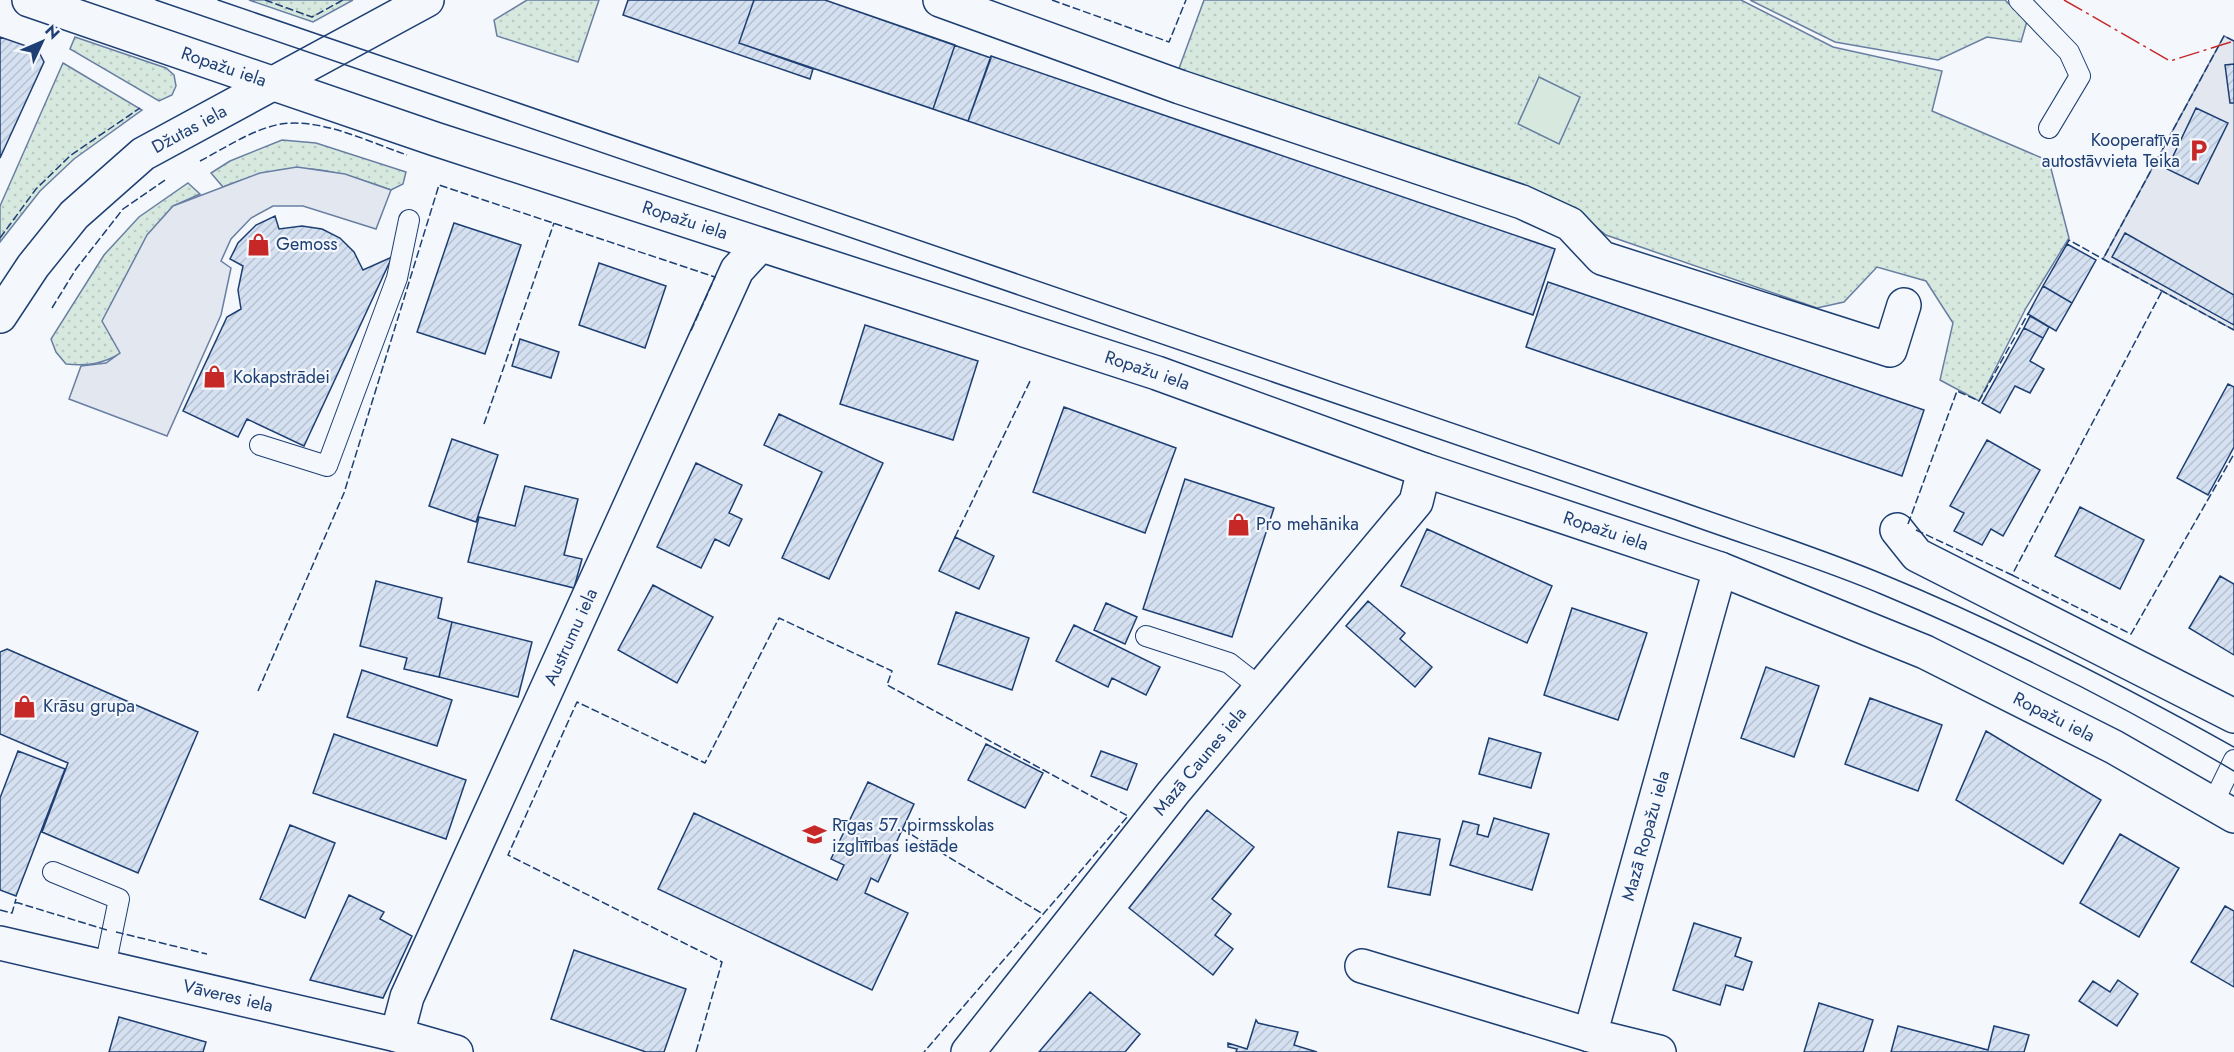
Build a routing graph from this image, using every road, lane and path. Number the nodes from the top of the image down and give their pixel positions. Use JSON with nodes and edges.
{"nodes":[{"id":1,"x":29,"y":0,"type":"edge"},
{"id":2,"x":427,"y":0,"type":"edge"},
{"id":3,"x":940,"y":0,"type":"edge"},
{"id":4,"x":2019,"y":0,"type":"edge"},
{"id":5,"x":984,"y":8,"type":"edge"},
{"id":6,"x":273,"y":83,"type":"junction"},
{"id":7,"x":2049,"y":128,"type":"dead end"},
{"id":8,"x":409,"y":220,"type":"dead end"},
{"id":9,"x":760,"y":245,"type":"junction"},
{"id":10,"x":1904,"y":305,"type":"dead end"},
{"id":11,"x":0,"y":316,"type":"edge"},
{"id":12,"x":260,"y":445,"type":"dead end"},
{"id":13,"x":1424,"y":470,"type":"junction"},
{"id":14,"x":1897,"y":530,"type":"dead end"},
{"id":15,"x":1720,"y":569,"type":"junction"},
{"id":16,"x":1146,"y":636,"type":"dead end"},
{"id":17,"x":1261,"y":688,"type":"junction"},
{"id":18,"x":2234,"y":716,"type":"edge"},
{"id":19,"x":2234,"y":760,"type":"edge"},
{"id":20,"x":2223,"y":809,"type":"edge"},
{"id":21,"x":54,"y":872,"type":"dead end"},
{"id":22,"x":0,"y":943,"type":"edge"},
{"id":23,"x":1362,"y":966,"type":"dead end"},
{"id":24,"x":105,"y":967,"type":"junction"},
{"id":25,"x":397,"y":1035,"type":"junction"},
{"id":26,"x":1590,"y":1035,"type":"junction"},
{"id":27,"x":456,"y":1052,"type":"edge"},
{"id":28,"x":968,"y":1052,"type":"edge"},
{"id":29,"x":1659,"y":1052,"type":"edge"}],
"edges":[{"from":1,"to":6,"type":"street","name":"Ropažu iela"},
{"from":2,"to":6,"type":"street","name":"Džutas iela"},
{"from":3,"to":5,"type":"street"},
{"from":4,"to":7,"type":"lane"},
{"from":5,"to":10,"type":"street"},
{"from":6,"to":9,"type":"street","name":"Ropažu iela"},
{"from":6,"to":11,"type":"street","name":"Džutas iela"},
{"from":8,"to":12,"type":"lane"},
{"from":9,"to":13,"type":"street","name":"Ropažu iela"},
{"from":9,"to":25,"type":"street","name":"Austrumu iela"},
{"from":13,"to":15,"type":"street","name":"Ropažu iela"},
{"from":13,"to":17,"type":"street","name":"Mazā Caunes iela"},
{"from":14,"to":18,"type":"street"},
{"from":15,"to":20,"type":"street","name":"Ropažu iela"},
{"from":15,"to":26,"type":"street","name":"Mazā Ropažu iela"},
{"from":16,"to":17,"type":"lane"},
{"from":17,"to":28,"type":"street","name":"Mazā Caunes iela"},
{"from":19,"to":20,"type":"lane"},
{"from":21,"to":24,"type":"lane"},
{"from":22,"to":24,"type":"street","name":"Vāveres iela"},
{"from":23,"to":26,"type":"street"},
{"from":24,"to":25,"type":"street","name":"Vāveres iela"},
{"from":25,"to":27,"type":"street","name":"Vāveres iela"},
{"from":26,"to":29,"type":"street"}]}
